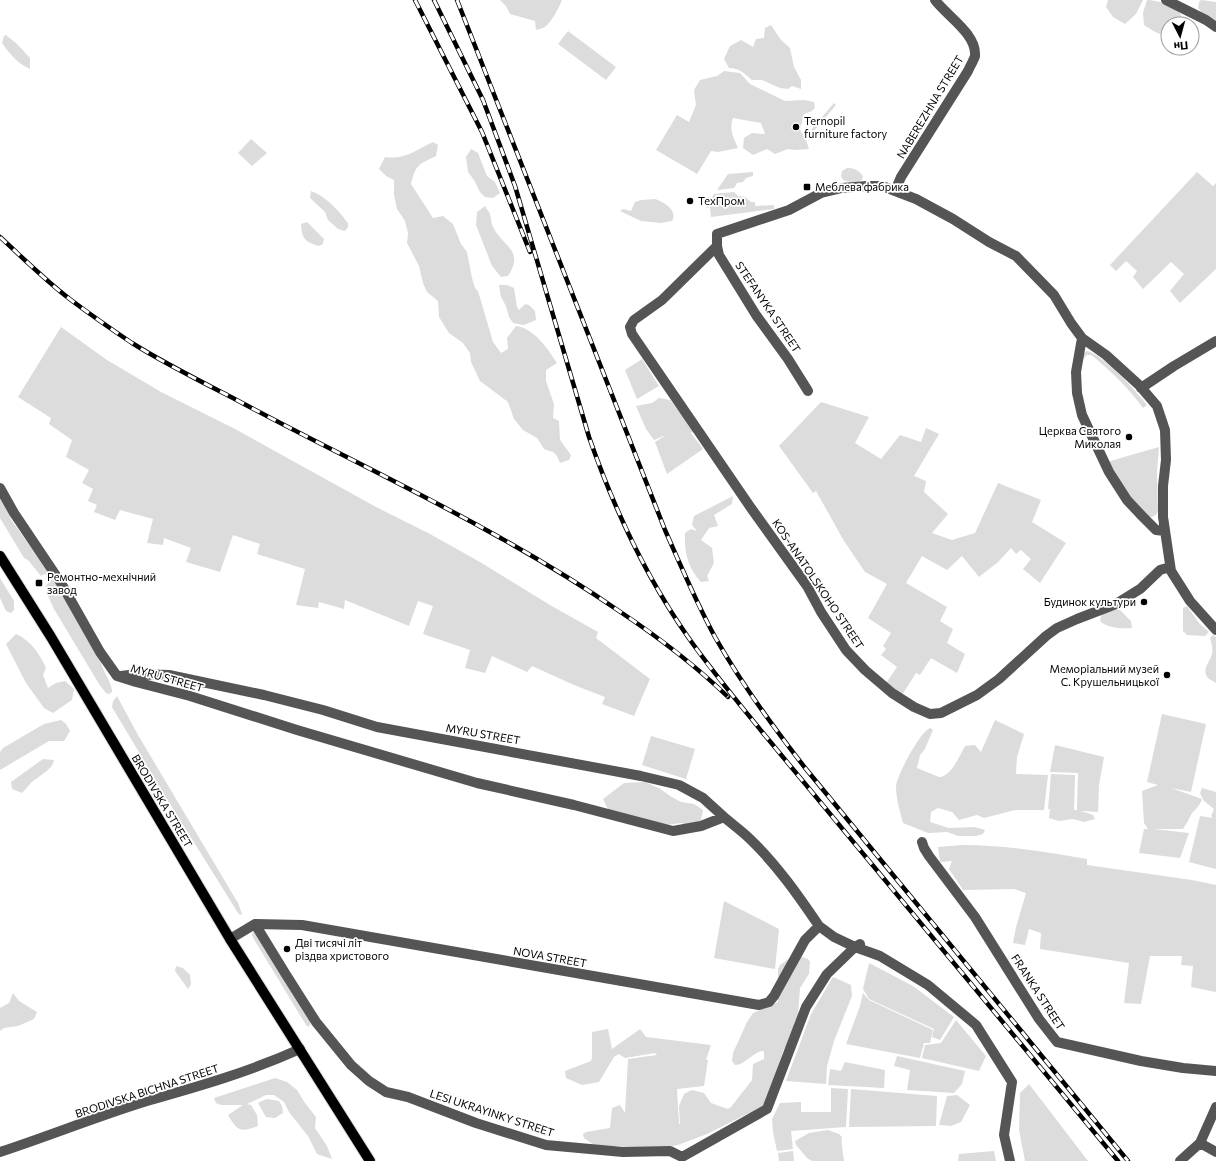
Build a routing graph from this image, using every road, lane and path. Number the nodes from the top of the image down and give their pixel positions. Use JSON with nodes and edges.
{"nodes":[{"id":1,"x":935,"y":0,"type":"edge"},
{"id":2,"x":1166,"y":0,"type":"edge"},
{"id":3,"x":1216,"y":27,"type":"edge"},
{"id":4,"x":895,"y":191,"type":"junction"},
{"id":5,"x":717,"y":246,"type":"junction"},
{"id":6,"x":1082,"y":338,"type":"junction"},
{"id":7,"x":1216,"y":341,"type":"edge"},
{"id":8,"x":1141,"y":388,"type":"junction"},
{"id":9,"x":808,"y":390,"type":"dead end"},
{"id":10,"x":0,"y":488,"type":"edge"},
{"id":11,"x":1165,"y":531,"type":"junction"},
{"id":12,"x":0,"y":556,"type":"edge"},
{"id":13,"x":1170,"y":567,"type":"junction"},
{"id":14,"x":1216,"y":630,"type":"edge"},
{"id":15,"x":117,"y":676,"type":"junction"},
{"id":16,"x":724,"y":817,"type":"junction"},
{"id":17,"x":922,"y":842,"type":"dead end"},
{"id":18,"x":255,"y":924,"type":"junction"},
{"id":19,"x":819,"y":926,"type":"junction"},
{"id":20,"x":230,"y":939,"type":"junction"},
{"id":21,"x":858,"y":946,"type":"junction"},
{"id":22,"x":302,"y":1053,"type":"junction"},
{"id":23,"x":1216,"y":1071,"type":"edge"},
{"id":24,"x":1216,"y":1107,"type":"edge"},
{"id":25,"x":1200,"y":1143,"type":"junction"},
{"id":26,"x":0,"y":1152,"type":"edge"},
{"id":27,"x":1216,"y":1152,"type":"edge"},
{"id":28,"x":682,"y":1159,"type":"edge"},
{"id":29,"x":370,"y":1161,"type":"edge"},
{"id":30,"x":1010,"y":1161,"type":"edge"},
{"id":31,"x":1180,"y":1161,"type":"edge"}],
"edges":[{"from":1,"to":4,"type":"street","name":"NABEREZHNA STREET"},
{"from":2,"to":3,"type":"street"},
{"from":4,"to":5,"type":"street","name":"STEFANYKA STREET"},
{"from":4,"to":6,"type":"street"},
{"from":5,"to":9,"type":"street","name":"STEFANYKA STREET"},
{"from":5,"to":13,"type":"street","name":"KOS-ANATOLSKOHO STREET"},
{"from":6,"to":8,"type":"street"},
{"from":6,"to":11,"type":"street"},
{"from":7,"to":8,"type":"street"},
{"from":8,"to":11,"type":"street"},
{"from":10,"to":15,"type":"street"},
{"from":11,"to":13,"type":"street"},
{"from":12,"to":20,"type":"main road","name":"BRODIVSKA STREET"},
{"from":13,"to":14,"type":"street"},
{"from":15,"to":16,"type":"street","name":"MYRU STREET"},
{"from":15,"to":16,"type":"street","name":"MYRU STREET"},
{"from":16,"to":19,"type":"street","name":"MYRU STREET"},
{"from":17,"to":23,"type":"street","name":"FRANKA STREET"},
{"from":18,"to":19,"type":"street","name":"NOVA STREET"},
{"from":18,"to":20,"type":"street"},
{"from":18,"to":28,"type":"street","name":"LESI UKRAYINKY STREET"},
{"from":19,"to":21,"type":"street"},
{"from":20,"to":22,"type":"main road","name":"BRODIVSKA STREET"},
{"from":21,"to":28,"type":"street","name":"LESI UKRAYINKY STREET"},
{"from":21,"to":30,"type":"street"},
{"from":22,"to":26,"type":"street","name":"BRODIVSKA BICHNA STREET"},
{"from":22,"to":29,"type":"main road","name":"BRODIVSKA STREET"},
{"from":24,"to":25,"type":"street"},
{"from":25,"to":27,"type":"street"},
{"from":25,"to":31,"type":"street"}]}
